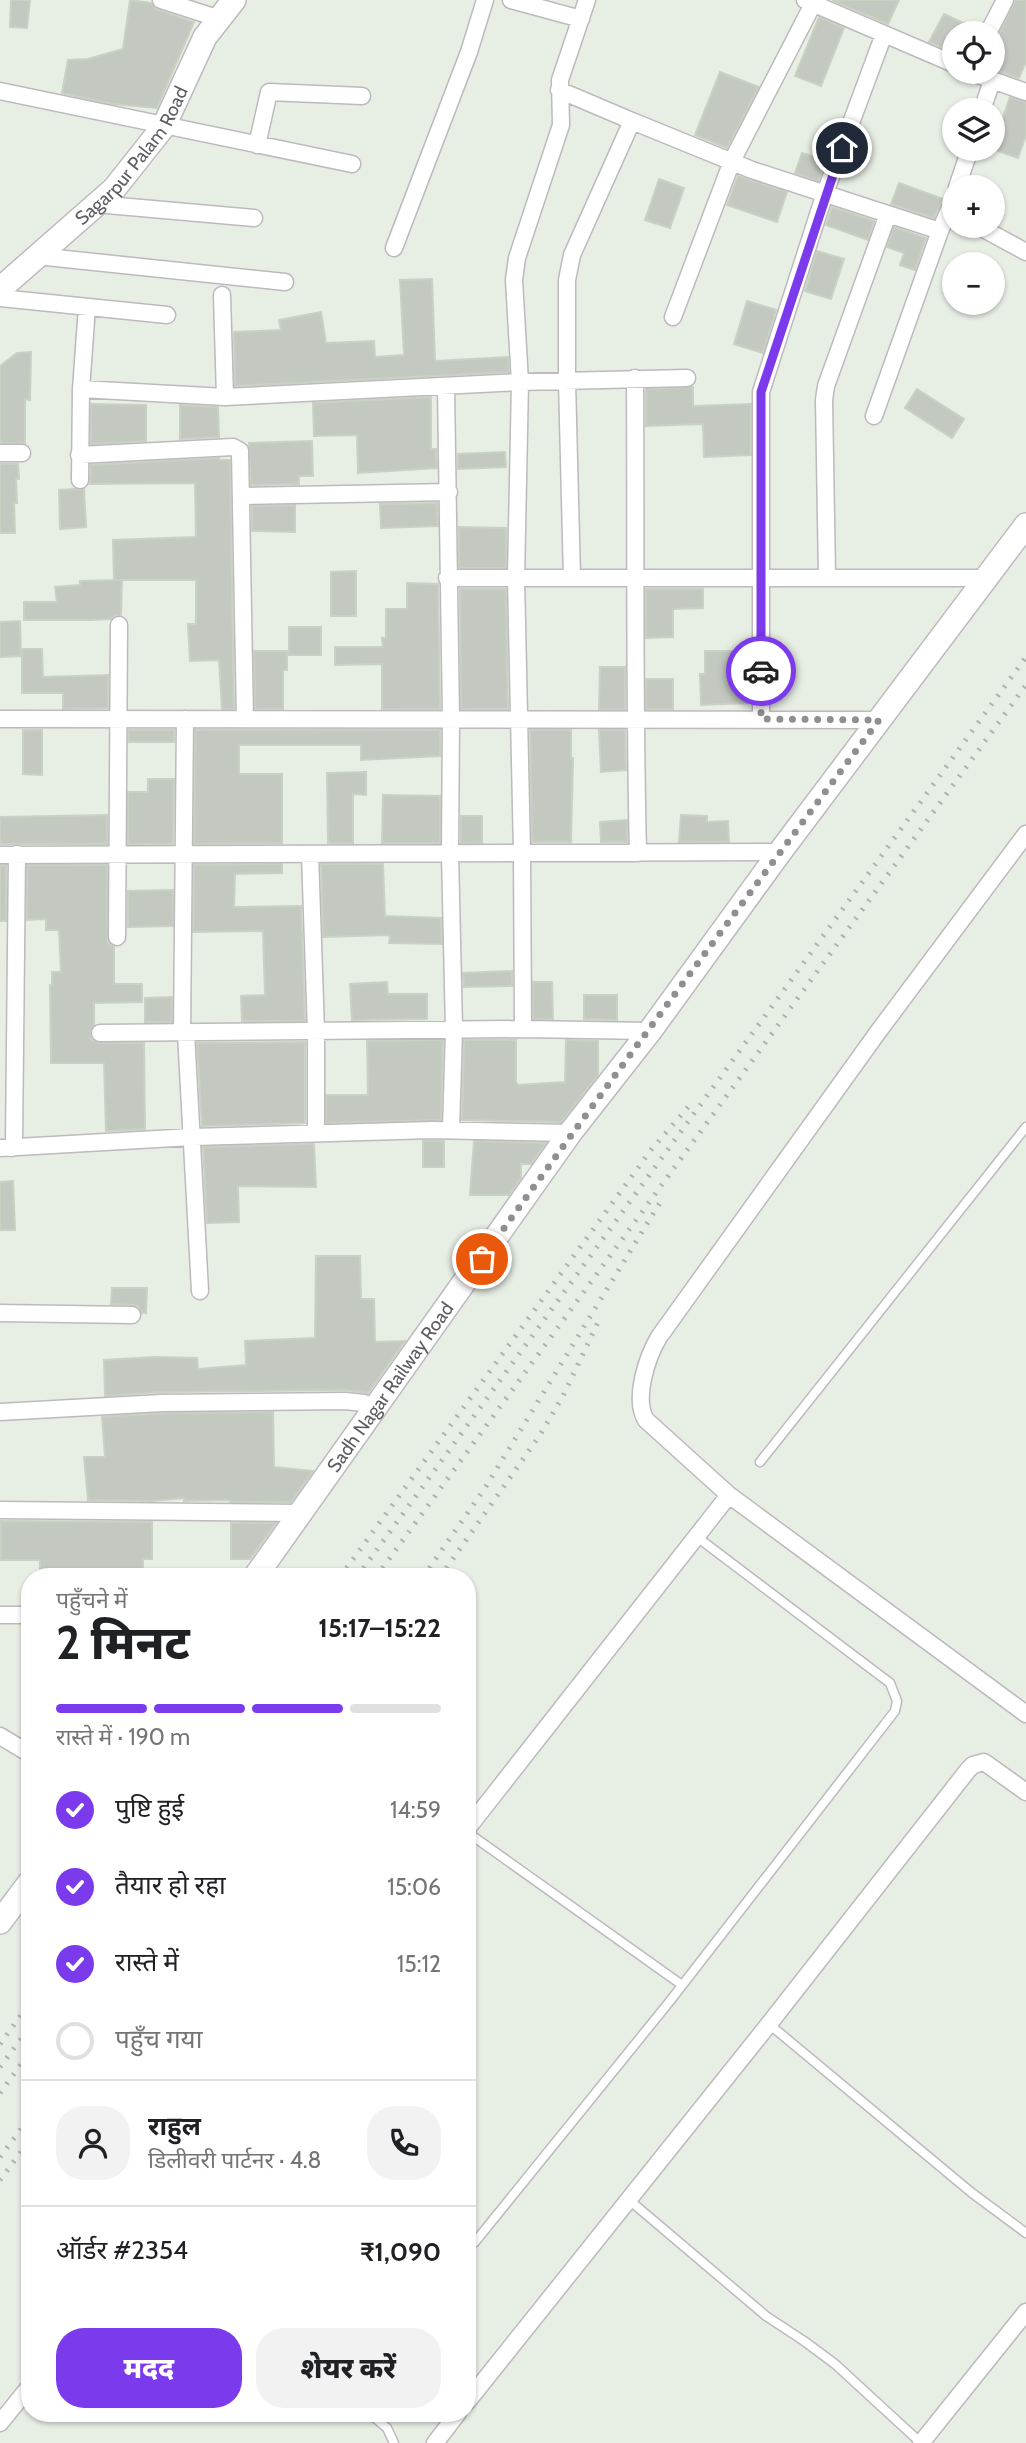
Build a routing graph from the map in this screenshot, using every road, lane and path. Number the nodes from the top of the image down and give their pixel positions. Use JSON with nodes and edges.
{"nodes":[{"id":1,"x":161,"y":0,"type":"edge"},
{"id":2,"x":234,"y":0,"type":"edge"},
{"id":3,"x":485,"y":0,"type":"edge"},
{"id":4,"x":511,"y":0,"type":"edge"},
{"id":5,"x":587,"y":0,"type":"edge"},
{"id":6,"x":1005,"y":0,"type":"edge"},
{"id":7,"x":808,"y":2,"type":"edge"},
{"id":8,"x":218,"y":18,"type":"junction"},
{"id":9,"x":581,"y":19,"type":"junction"},
{"id":10,"x":994,"y":21,"type":"edge"},
{"id":11,"x":884,"y":33,"type":"junction"},
{"id":12,"x":942,"y":59,"type":"edge"},
{"id":13,"x":1003,"y":84,"type":"edge"},
{"id":14,"x":559,"y":90,"type":"junction"},
{"id":15,"x":0,"y":91,"type":"edge"},
{"id":16,"x":1026,"y":92,"type":"edge"},
{"id":17,"x":362,"y":96,"type":"dead end"},
{"id":18,"x":632,"y":121,"type":"junction"},
{"id":19,"x":164,"y":126,"type":"junction"},
{"id":20,"x":257,"y":145,"type":"junction"},
{"id":21,"x":732,"y":161,"type":"junction"},
{"id":22,"x":352,"y":164,"type":"dead end"},
{"id":23,"x":825,"y":193,"type":"junction"},
{"id":24,"x":96,"y":204,"type":"junction"},
{"id":25,"x":888,"y":214,"type":"junction"},
{"id":26,"x":254,"y":218,"type":"dead end"},
{"id":27,"x":942,"y":227,"type":"edge"},
{"id":28,"x":940,"y":231,"type":"junction"},
{"id":29,"x":1000,"y":238,"type":"edge"},
{"id":30,"x":394,"y":248,"type":"dead end"},
{"id":31,"x":1026,"y":252,"type":"edge"},
{"id":32,"x":37,"y":256,"type":"junction"},
{"id":33,"x":285,"y":282,"type":"dead end"},
{"id":34,"x":0,"y":289,"type":"edge"},
{"id":35,"x":222,"y":295,"type":"dead end"},
{"id":36,"x":0,"y":298,"type":"edge"},
{"id":37,"x":87,"y":307,"type":"junction"},
{"id":38,"x":167,"y":314,"type":"dead end"},
{"id":39,"x":673,"y":317,"type":"dead end"},
{"id":40,"x":635,"y":378,"type":"junction"},
{"id":41,"x":687,"y":378,"type":"dead end"},
{"id":42,"x":567,"y":381,"type":"junction"},
{"id":43,"x":520,"y":382,"type":"junction"},
{"id":44,"x":446,"y":386,"type":"junction"},
{"id":45,"x":81,"y":389,"type":"junction"},
{"id":46,"x":226,"y":397,"type":"junction"},
{"id":47,"x":874,"y":416,"type":"dead end"},
{"id":48,"x":0,"y":453,"type":"edge"},
{"id":49,"x":22,"y":453,"type":"dead end"},
{"id":50,"x":79,"y":455,"type":"junction"},
{"id":51,"x":80,"y":480,"type":"dead end"},
{"id":52,"x":449,"y":492,"type":"junction"},
{"id":53,"x":242,"y":496,"type":"junction"},
{"id":54,"x":1026,"y":525,"type":"edge"},
{"id":55,"x":827,"y":576,"type":"junction"},
{"id":56,"x":637,"y":577,"type":"junction"},
{"id":57,"x":447,"y":578,"type":"junction"},
{"id":58,"x":516,"y":578,"type":"junction"},
{"id":59,"x":572,"y":578,"type":"junction"},
{"id":60,"x":762,"y":578,"type":"junction"},
{"id":61,"x":986,"y":578,"type":"junction"},
{"id":62,"x":119,"y":625,"type":"dead end"},
{"id":63,"x":0,"y":719,"type":"edge"},
{"id":64,"x":117,"y":719,"type":"junction"},
{"id":65,"x":185,"y":719,"type":"junction"},
{"id":66,"x":245,"y":719,"type":"junction"},
{"id":67,"x":451,"y":719,"type":"junction"},
{"id":68,"x":519,"y":719,"type":"junction"},
{"id":69,"x":634,"y":719,"type":"junction"},
{"id":70,"x":761,"y":719,"type":"junction"},
{"id":71,"x":879,"y":720,"type":"junction"},
{"id":72,"x":1026,"y":834,"type":"edge"},
{"id":73,"x":780,"y":852,"type":"junction"},
{"id":74,"x":450,"y":853,"type":"junction"},
{"id":75,"x":522,"y":853,"type":"junction"},
{"id":76,"x":638,"y":853,"type":"junction"},
{"id":77,"x":119,"y":854,"type":"junction"},
{"id":78,"x":185,"y":854,"type":"junction"},
{"id":79,"x":310,"y":854,"type":"junction"},
{"id":80,"x":0,"y":855,"type":"edge"},
{"id":81,"x":17,"y":855,"type":"junction"},
{"id":82,"x":117,"y":937,"type":"dead end"},
{"id":83,"x":523,"y":1029,"type":"junction"},
{"id":84,"x":454,"y":1030,"type":"junction"},
{"id":85,"x":316,"y":1031,"type":"junction"},
{"id":86,"x":650,"y":1031,"type":"junction"},
{"id":87,"x":184,"y":1032,"type":"junction"},
{"id":88,"x":100,"y":1033,"type":"dead end"},
{"id":89,"x":1026,"y":1127,"type":"edge"},
{"id":90,"x":451,"y":1130,"type":"junction"},
{"id":91,"x":316,"y":1133,"type":"junction"},
{"id":92,"x":570,"y":1133,"type":"junction"},
{"id":93,"x":192,"y":1137,"type":"junction"},
{"id":94,"x":6,"y":1148,"type":"edge"},
{"id":95,"x":200,"y":1291,"type":"dead end"},
{"id":96,"x":0,"y":1313,"type":"edge"},
{"id":97,"x":132,"y":1315,"type":"dead end"},
{"id":98,"x":375,"y":1408,"type":"junction"},
{"id":99,"x":0,"y":1412,"type":"edge"},
{"id":100,"x":760,"y":1462,"type":"dead end"},
{"id":101,"x":729,"y":1495,"type":"junction"},
{"id":102,"x":0,"y":1510,"type":"edge"},
{"id":103,"x":300,"y":1513,"type":"junction"},
{"id":104,"x":697,"y":1537,"type":"junction"},
{"id":105,"x":261,"y":1568,"type":"edge"},
{"id":106,"x":0,"y":1615,"type":"edge"},
{"id":107,"x":21,"y":1615,"type":"edge"},
{"id":108,"x":1026,"y":1714,"type":"edge"},
{"id":109,"x":0,"y":1736,"type":"edge"},
{"id":110,"x":21,"y":1749,"type":"edge"},
{"id":111,"x":1026,"y":1792,"type":"edge"},
{"id":112,"x":476,"y":1819,"type":"edge"},
{"id":113,"x":476,"y":1837,"type":"edge"},
{"id":114,"x":21,"y":1894,"type":"edge"},
{"id":115,"x":0,"y":1922,"type":"edge"},
{"id":116,"x":682,"y":1985,"type":"junction"},
{"id":117,"x":769,"y":2024,"type":"junction"},
{"id":118,"x":628,"y":2199,"type":"junction"},
{"id":119,"x":1026,"y":2233,"type":"edge"},
{"id":120,"x":476,"y":2240,"type":"edge"},
{"id":121,"x":1026,"y":2312,"type":"edge"},
{"id":122,"x":476,"y":2391,"type":"edge"},
{"id":123,"x":21,"y":2397,"type":"edge"},
{"id":124,"x":380,"y":2422,"type":"edge"},
{"id":125,"x":451,"y":2422,"type":"edge"},
{"id":126,"x":0,"y":2423,"type":"edge"},
{"id":127,"x":394,"y":2443,"type":"edge"},
{"id":128,"x":435,"y":2443,"type":"edge"},
{"id":129,"x":921,"y":2443,"type":"edge"}],
"edges":[{"from":1,"to":8,"type":"street"},
{"from":2,"to":8,"type":"street","name":"Sagarpur Palam Road"},
{"from":3,"to":30,"type":"street"},
{"from":4,"to":9,"type":"street"},
{"from":5,"to":9,"type":"street"},
{"from":6,"to":10,"type":"street"},
{"from":7,"to":11,"type":"street"},
{"from":7,"to":21,"type":"street"},
{"from":8,"to":19,"type":"street","name":"Sagarpur Palam Road"},
{"from":9,"to":14,"type":"street"},
{"from":11,"to":12,"type":"street"},
{"from":11,"to":23,"type":"street"},
{"from":13,"to":16,"type":"street"},
{"from":14,"to":18,"type":"street"},
{"from":14,"to":43,"type":"street"},
{"from":15,"to":19,"type":"street"},
{"from":17,"to":20,"type":"street"},
{"from":18,"to":21,"type":"street"},
{"from":18,"to":42,"type":"street"},
{"from":19,"to":20,"type":"street"},
{"from":19,"to":24,"type":"street","name":"Sagarpur Palam Road"},
{"from":20,"to":22,"type":"street"},
{"from":21,"to":23,"type":"street"},
{"from":21,"to":39,"type":"street"},
{"from":23,"to":25,"type":"street"},
{"from":23,"to":60,"type":"street"},
{"from":24,"to":26,"type":"street"},
{"from":24,"to":32,"type":"street","name":"Sagarpur Palam Road"},
{"from":25,"to":28,"type":"street"},
{"from":25,"to":55,"type":"street"},
{"from":27,"to":28,"type":"street"},
{"from":28,"to":47,"type":"street"},
{"from":29,"to":31,"type":"street"},
{"from":32,"to":33,"type":"street"},
{"from":32,"to":34,"type":"street","name":"Sagarpur Palam Road"},
{"from":35,"to":46,"type":"street"},
{"from":36,"to":37,"type":"street"},
{"from":37,"to":38,"type":"street"},
{"from":37,"to":45,"type":"street"},
{"from":40,"to":41,"type":"street"},
{"from":40,"to":42,"type":"street"},
{"from":40,"to":56,"type":"street"},
{"from":42,"to":43,"type":"street"},
{"from":42,"to":59,"type":"street"},
{"from":43,"to":44,"type":"street"},
{"from":43,"to":58,"type":"street"},
{"from":44,"to":46,"type":"street"},
{"from":44,"to":52,"type":"street"},
{"from":45,"to":46,"type":"street"},
{"from":45,"to":50,"type":"street"},
{"from":48,"to":49,"type":"street"},
{"from":50,"to":51,"type":"street"},
{"from":50,"to":53,"type":"street"},
{"from":52,"to":53,"type":"street"},
{"from":52,"to":57,"type":"street"},
{"from":53,"to":66,"type":"street"},
{"from":54,"to":61,"type":"street","name":"Sadh Nagar Railway Road"},
{"from":55,"to":60,"type":"street"},
{"from":55,"to":61,"type":"street"},
{"from":56,"to":59,"type":"street"},
{"from":56,"to":60,"type":"street"},
{"from":56,"to":69,"type":"street"},
{"from":57,"to":58,"type":"street"},
{"from":57,"to":67,"type":"street"},
{"from":58,"to":59,"type":"street"},
{"from":58,"to":68,"type":"street"},
{"from":60,"to":70,"type":"street"},
{"from":61,"to":71,"type":"street","name":"Sadh Nagar Railway Road"},
{"from":62,"to":64,"type":"street"},
{"from":63,"to":64,"type":"street"},
{"from":64,"to":65,"type":"street"},
{"from":64,"to":77,"type":"street"},
{"from":65,"to":66,"type":"street"},
{"from":65,"to":78,"type":"street"},
{"from":66,"to":67,"type":"street"},
{"from":67,"to":68,"type":"street"},
{"from":67,"to":74,"type":"street"},
{"from":68,"to":69,"type":"street"},
{"from":68,"to":75,"type":"street"},
{"from":69,"to":70,"type":"street"},
{"from":69,"to":76,"type":"street"},
{"from":70,"to":71,"type":"street"},
{"from":71,"to":73,"type":"street","name":"Sadh Nagar Railway Road"},
{"from":72,"to":101,"type":"street"},
{"from":73,"to":76,"type":"street"},
{"from":73,"to":86,"type":"street","name":"Sadh Nagar Railway Road"},
{"from":74,"to":75,"type":"street"},
{"from":74,"to":79,"type":"street"},
{"from":74,"to":84,"type":"street"},
{"from":75,"to":76,"type":"street"},
{"from":75,"to":83,"type":"street"},
{"from":77,"to":78,"type":"street"},
{"from":77,"to":81,"type":"street"},
{"from":77,"to":82,"type":"street"},
{"from":78,"to":79,"type":"street"},
{"from":78,"to":87,"type":"street"},
{"from":79,"to":85,"type":"street"},
{"from":80,"to":81,"type":"street"},
{"from":81,"to":94,"type":"street"},
{"from":83,"to":84,"type":"street"},
{"from":83,"to":86,"type":"street"},
{"from":84,"to":85,"type":"street"},
{"from":84,"to":90,"type":"street"},
{"from":85,"to":87,"type":"street"},
{"from":85,"to":91,"type":"street"},
{"from":86,"to":92,"type":"street","name":"Sadh Nagar Railway Road"},
{"from":87,"to":88,"type":"street"},
{"from":87,"to":93,"type":"street"},
{"from":89,"to":100,"type":"lane"},
{"from":90,"to":91,"type":"street"},
{"from":90,"to":92,"type":"street"},
{"from":91,"to":93,"type":"street"},
{"from":92,"to":98,"type":"street","name":"Sadh Nagar Railway Road"},
{"from":93,"to":94,"type":"street"},
{"from":93,"to":95,"type":"street"},
{"from":96,"to":97,"type":"street"},
{"from":98,"to":99,"type":"street"},
{"from":98,"to":103,"type":"street","name":"Sadh Nagar Railway Road"},
{"from":101,"to":104,"type":"street"},
{"from":101,"to":108,"type":"street"},
{"from":102,"to":103,"type":"street"},
{"from":103,"to":105,"type":"street","name":"Sadh Nagar Railway Road"},
{"from":104,"to":112,"type":"street"},
{"from":104,"to":116,"type":"lane"},
{"from":106,"to":107,"type":"street"},
{"from":109,"to":110,"type":"street"},
{"from":111,"to":117,"type":"street"},
{"from":113,"to":116,"type":"lane"},
{"from":114,"to":115,"type":"street"},
{"from":116,"to":120,"type":"lane"},
{"from":117,"to":118,"type":"street"},
{"from":117,"to":119,"type":"lane"},
{"from":118,"to":122,"type":"street"},
{"from":118,"to":129,"type":"lane"},
{"from":121,"to":129,"type":"street"},
{"from":123,"to":126,"type":"street"},
{"from":124,"to":127,"type":"lane"},
{"from":125,"to":128,"type":"street"}]}
